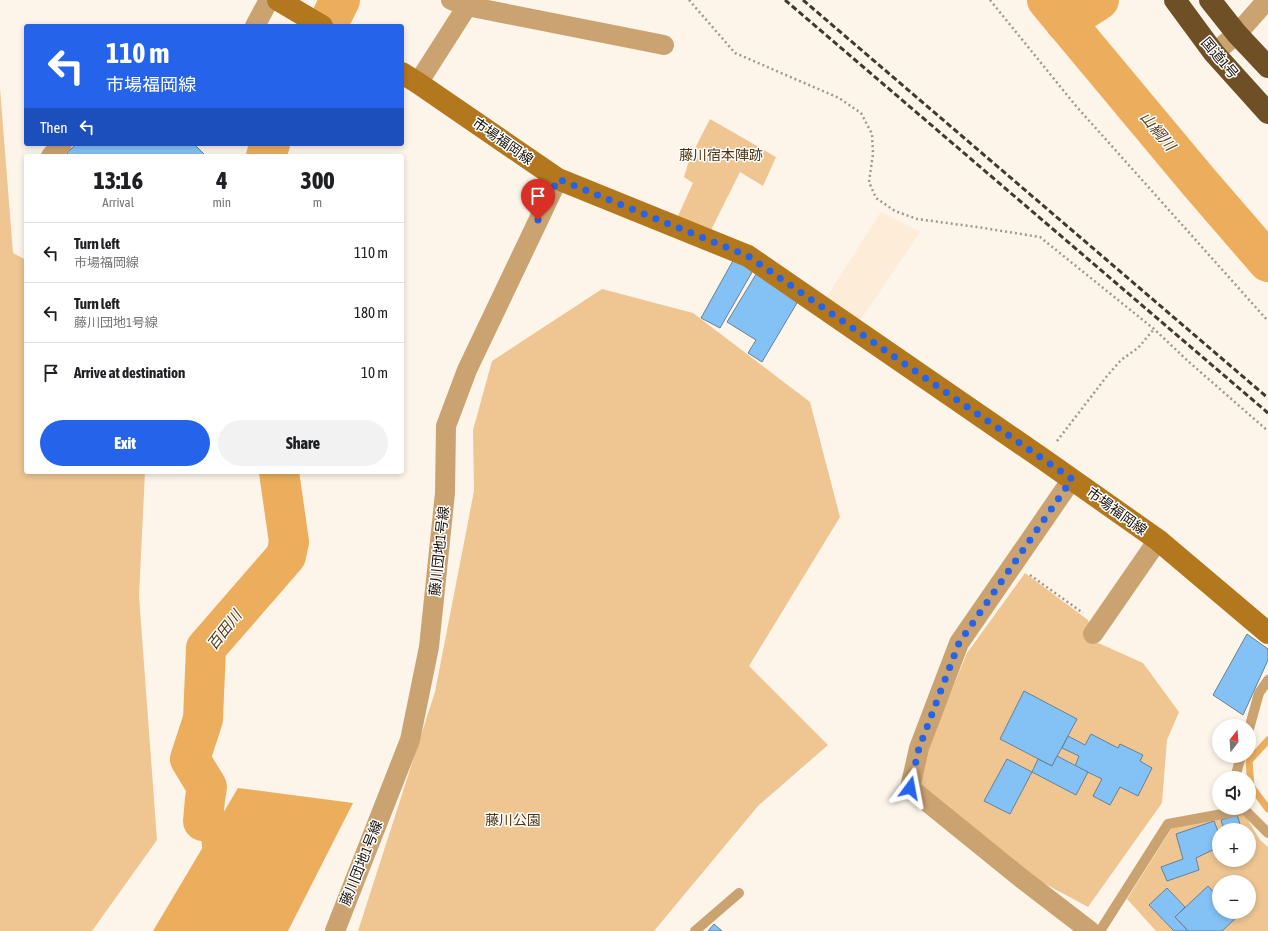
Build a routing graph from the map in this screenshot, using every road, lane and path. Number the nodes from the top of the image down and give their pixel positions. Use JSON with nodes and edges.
{"nodes":[{"id":1,"x":269,"y":0,"type":"edge"},
{"id":2,"x":278,"y":0,"type":"edge"},
{"id":3,"x":689,"y":0,"type":"edge"},
{"id":4,"x":990,"y":0,"type":"edge"},
{"id":5,"x":1175,"y":0,"type":"edge"},
{"id":6,"x":1210,"y":0,"type":"edge"},
{"id":7,"x":1267,"y":0,"type":"edge"},
{"id":8,"x":463,"y":2,"type":"edge"},
{"id":9,"x":256,"y":24,"type":"edge"},
{"id":10,"x":319,"y":24,"type":"edge"},
{"id":11,"x":1237,"y":34,"type":"junction"},
{"id":12,"x":664,"y":46,"type":"dead end"},
{"id":13,"x":1214,"y":53,"type":"junction"},
{"id":14,"x":1268,"y":67,"type":"edge"},
{"id":15,"x":410,"y":78,"type":"edge"},
{"id":16,"x":1268,"y":113,"type":"edge"},
{"id":17,"x":60,"y":146,"type":"edge"},
{"id":18,"x":54,"y":154,"type":"edge"},
{"id":19,"x":558,"y":179,"type":"junction"},
{"id":20,"x":1268,"y":321,"type":"edge"},
{"id":21,"x":1154,"y":329,"type":"junction"},
{"id":22,"x":1268,"y":431,"type":"edge"},
{"id":23,"x":1043,"y":459,"type":"junction"},
{"id":24,"x":1072,"y":479,"type":"junction"},
{"id":25,"x":1158,"y":540,"type":"junction"},
{"id":26,"x":1014,"y":563,"type":"junction"},
{"id":27,"x":1096,"y":630,"type":"joint"},
{"id":28,"x":1268,"y":633,"type":"edge"},
{"id":29,"x":1268,"y":680,"type":"edge"},
{"id":30,"x":1252,"y":719,"type":"edge"},
{"id":31,"x":1214,"y":815,"type":"edge"},
{"id":32,"x":1250,"y":815,"type":"edge"},
{"id":33,"x":1268,"y":833,"type":"edge"},
{"id":34,"x":739,"y":893,"type":"dead end"},
{"id":35,"x":335,"y":931,"type":"edge"},
{"id":36,"x":695,"y":931,"type":"edge"},
{"id":37,"x":1090,"y":931,"type":"edge"},
{"id":38,"x":1100,"y":931,"type":"edge"}],
"edges":[{"from":1,"to":9,"type":"street"},
{"from":2,"to":10,"type":"main road"},
{"from":3,"to":21,"type":"path"},
{"from":4,"to":20,"type":"path"},
{"from":5,"to":13,"type":"highway","name":"国道1号"},
{"from":6,"to":11,"type":"highway","name":"国道1号"},
{"from":7,"to":11,"type":"street"},
{"from":8,"to":12,"type":"street"},
{"from":8,"to":15,"type":"street"},
{"from":11,"to":13,"type":"street"},
{"from":11,"to":14,"type":"highway","name":"国道1号"},
{"from":13,"to":16,"type":"highway","name":"国道1号"},
{"from":15,"to":19,"type":"main road","name":"市場福岡線"},
{"from":17,"to":18,"type":"street"},
{"from":19,"to":23,"type":"main road","name":"市場福岡線"},
{"from":19,"to":35,"type":"street","name":"藤川団地1号線"},
{"from":21,"to":22,"type":"path"},
{"from":21,"to":23,"type":"path"},
{"from":23,"to":24,"type":"main road","name":"市場福岡線"},
{"from":24,"to":25,"type":"main road","name":"市場福岡線"},
{"from":24,"to":26,"type":"street"},
{"from":25,"to":27,"type":"street"},
{"from":25,"to":28,"type":"main road","name":"市場福岡線"},
{"from":26,"to":27,"type":"path"},
{"from":26,"to":37,"type":"street"},
{"from":29,"to":30,"type":"lane"},
{"from":31,"to":38,"type":"lane"},
{"from":32,"to":33,"type":"lane"},
{"from":34,"to":36,"type":"lane"}]}
